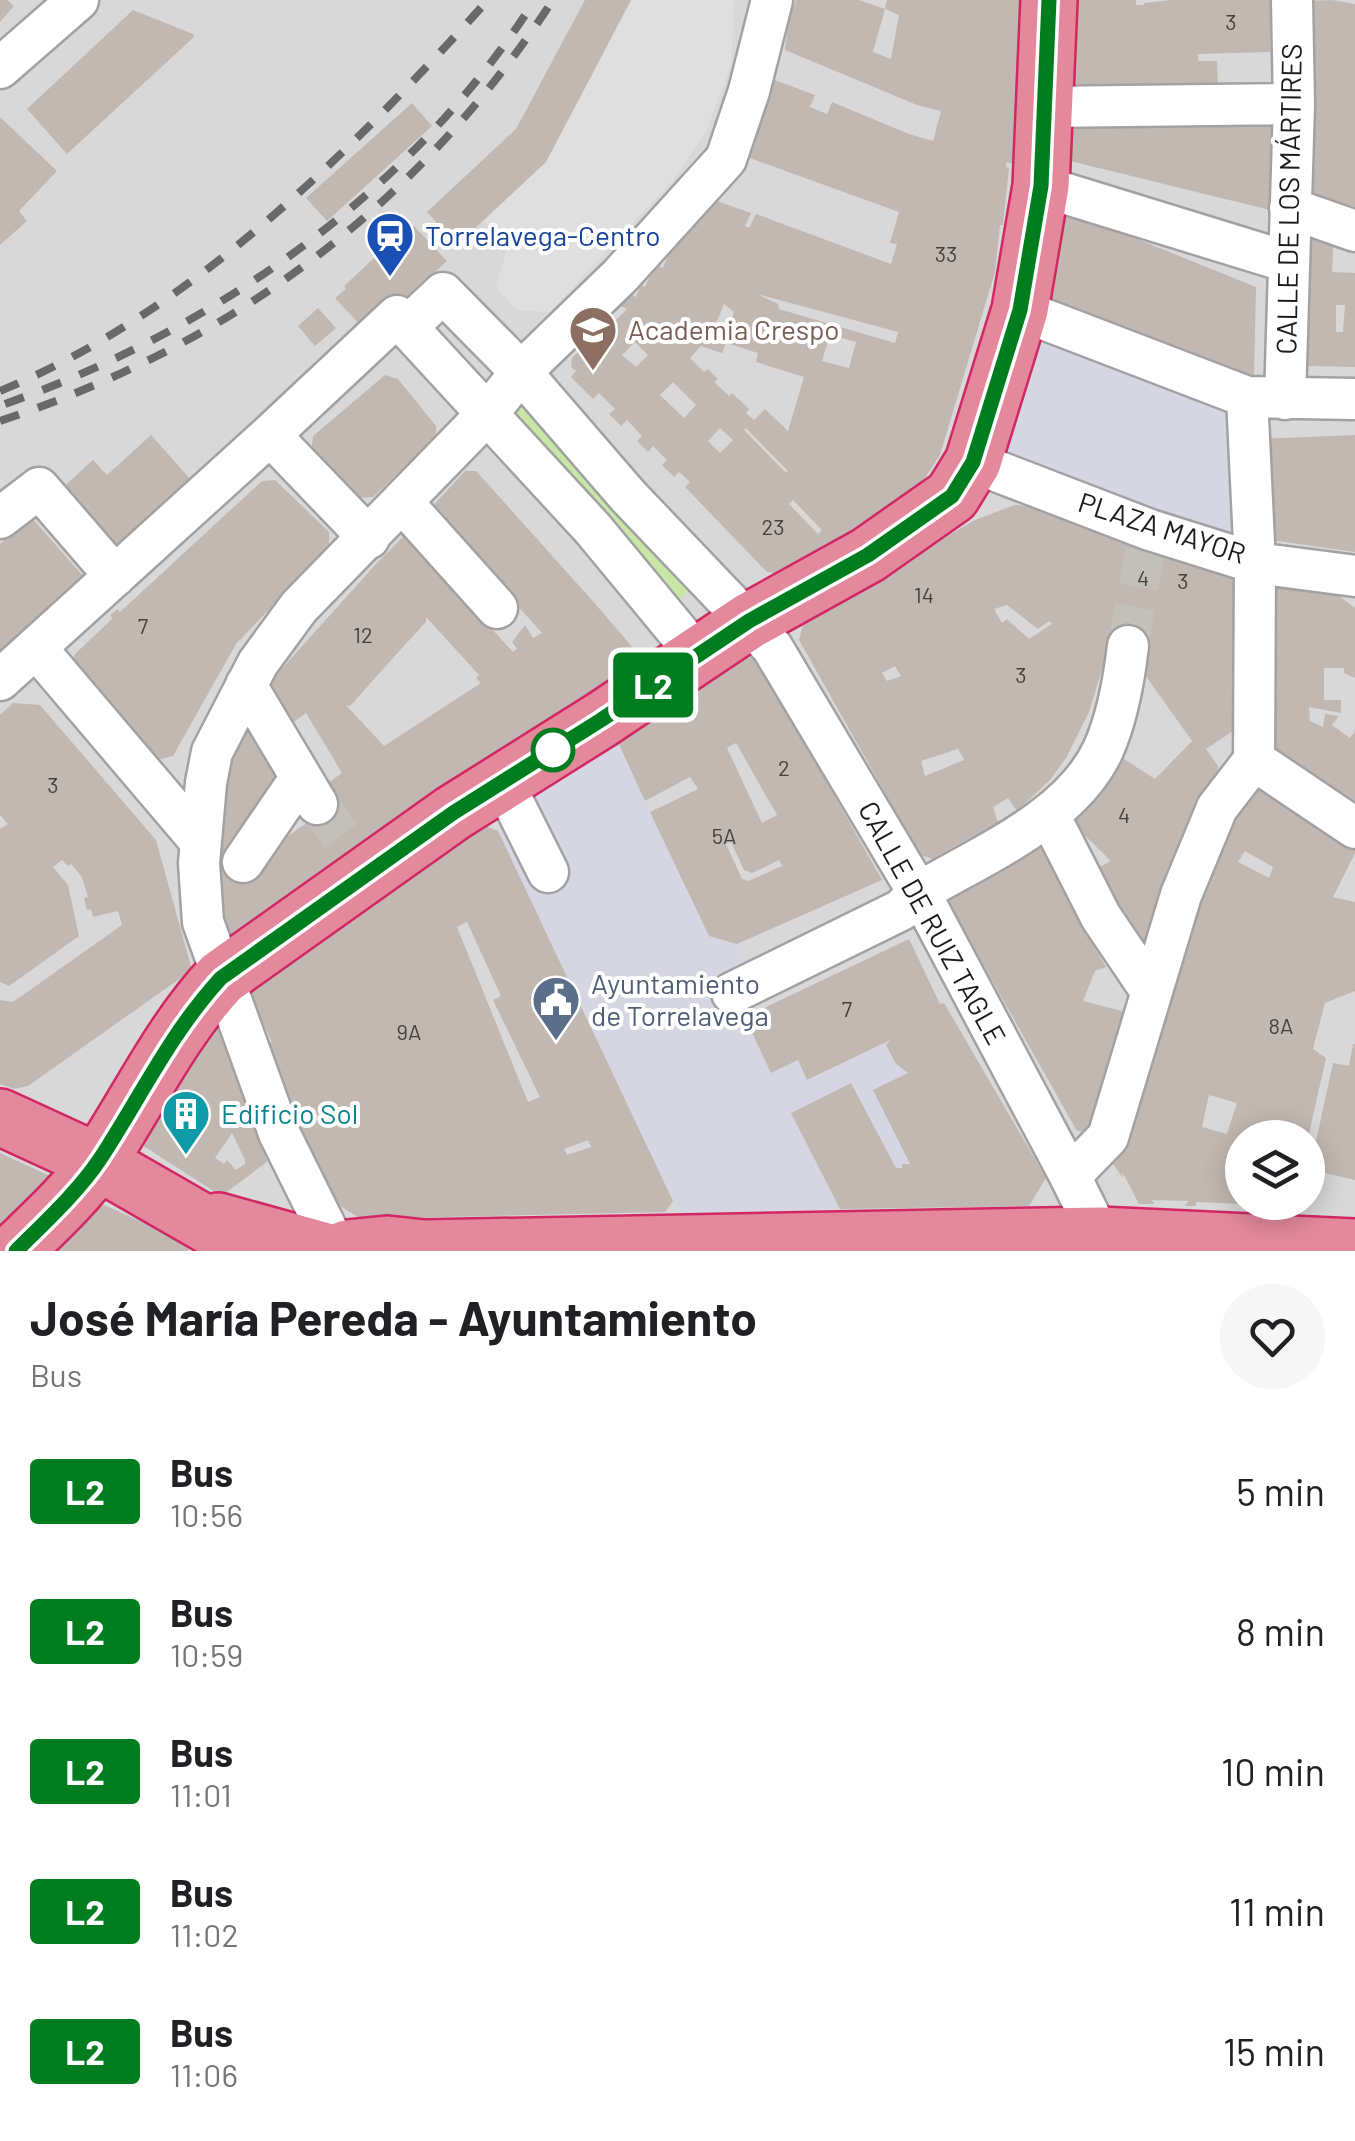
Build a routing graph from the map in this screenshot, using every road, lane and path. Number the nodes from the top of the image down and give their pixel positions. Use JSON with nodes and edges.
{"nodes":[{"id":1,"x":78,"y":0,"type":"edge"},
{"id":2,"x":772,"y":0,"type":"edge"},
{"id":3,"x":1049,"y":0,"type":"edge"},
{"id":4,"x":1292,"y":0,"type":"edge"},
{"id":5,"x":0,"y":68,"type":"edge"},
{"id":6,"x":1294,"y":104,"type":"junction"},
{"id":7,"x":1044,"y":107,"type":"junction"},
{"id":8,"x":1041,"y":186,"type":"junction"},
{"id":9,"x":1290,"y":208,"type":"junction"},
{"id":10,"x":1355,"y":231,"type":"edge"},
{"id":11,"x":1288,"y":262,"type":"junction"},
{"id":12,"x":1020,"y":310,"type":"junction"},
{"id":13,"x":407,"y":327,"type":"junction"},
{"id":14,"x":522,"y":372,"type":"junction"},
{"id":15,"x":1266,"y":398,"type":"junction"},
{"id":16,"x":1355,"y":399,"type":"edge"},
{"id":17,"x":488,"y":413,"type":"junction"},
{"id":18,"x":270,"y":436,"type":"junction"},
{"id":19,"x":973,"y":462,"type":"junction"},
{"id":20,"x":402,"y":502,"type":"junction"},
{"id":21,"x":0,"y":518,"type":"edge"},
{"id":22,"x":369,"y":538,"type":"junction"},
{"id":23,"x":1255,"y":563,"type":"junction"},
{"id":24,"x":114,"y":576,"type":"junction"},
{"id":25,"x":1355,"y":576,"type":"edge"},
{"id":26,"x":497,"y":608,"type":"dead end"},
{"id":27,"x":749,"y":621,"type":"junction"},
{"id":28,"x":1128,"y":646,"type":"tunnel mouth"},
{"id":29,"x":36,"y":648,"type":"junction"},
{"id":30,"x":698,"y":656,"type":"junction"},
{"id":31,"x":0,"y":680,"type":"edge"},
{"id":32,"x":246,"y":684,"type":"junction"},
{"id":33,"x":1254,"y":760,"type":"junction"},
{"id":34,"x":503,"y":782,"type":"junction"},
{"id":35,"x":1049,"y":816,"type":"junction"},
{"id":36,"x":1352,"y":827,"type":"edge"},
{"id":37,"x":200,"y":842,"type":"junction"},
{"id":38,"x":242,"y":862,"type":"dead end"},
{"id":39,"x":548,"y":872,"type":"dead end"},
{"id":40,"x":918,"y":893,"type":"junction"},
{"id":41,"x":221,"y":978,"type":"junction"},
{"id":42,"x":1151,"y":991,"type":"junction"},
{"id":43,"x":732,"y":993,"type":"dead end"},
{"id":44,"x":0,"y":1117,"type":"edge"},
{"id":45,"x":98,"y":1162,"type":"junction"},
{"id":46,"x":1070,"y":1176,"type":"junction"},
{"id":47,"x":191,"y":1214,"type":"junction"},
{"id":48,"x":1099,"y":1243,"type":"edge"},
{"id":49,"x":1355,"y":1246,"type":"edge"},
{"id":50,"x":338,"y":1250,"type":"edge"},
{"id":51,"x":422,"y":1250,"type":"edge"},
{"id":52,"x":16,"y":1251,"type":"edge"},
{"id":53,"x":253,"y":1251,"type":"edge"}],
"edges":[{"from":1,"to":5,"type":"street"},
{"from":2,"to":14,"type":"street"},
{"from":3,"to":7,"type":"highway"},
{"from":4,"to":6,"type":"street","name":"CALLE DE LOS MÁRTIRES"},
{"from":6,"to":7,"type":"street"},
{"from":6,"to":9,"type":"street","name":"CALLE DE LOS MÁRTIRES"},
{"from":7,"to":8,"type":"highway"},
{"from":8,"to":11,"type":"street"},
{"from":8,"to":12,"type":"highway"},
{"from":9,"to":10,"type":"street"},
{"from":9,"to":11,"type":"street","name":"CALLE DE LOS MÁRTIRES"},
{"from":11,"to":15,"type":"street","name":"CALLE DE LOS MÁRTIRES"},
{"from":12,"to":15,"type":"street"},
{"from":12,"to":19,"type":"highway"},
{"from":13,"to":14,"type":"street","name":"CALLE DE RUIZ TAGLE"},
{"from":13,"to":17,"type":"street"},
{"from":13,"to":18,"type":"street"},
{"from":14,"to":17,"type":"street"},
{"from":14,"to":27,"type":"street","name":"CALLE DE RUIZ TAGLE"},
{"from":15,"to":16,"type":"street"},
{"from":15,"to":23,"type":"street","name":"PLAZA MAYOR"},
{"from":17,"to":20,"type":"street"},
{"from":17,"to":30,"type":"street"},
{"from":18,"to":22,"type":"street"},
{"from":18,"to":24,"type":"street"},
{"from":19,"to":23,"type":"street","name":"PLAZA MAYOR"},
{"from":19,"to":27,"type":"highway"},
{"from":20,"to":22,"type":"street"},
{"from":20,"to":26,"type":"street"},
{"from":21,"to":24,"type":"street"},
{"from":22,"to":32,"type":"street"},
{"from":23,"to":25,"type":"street"},
{"from":23,"to":33,"type":"street"},
{"from":24,"to":29,"type":"street"},
{"from":27,"to":30,"type":"highway"},
{"from":27,"to":40,"type":"street","name":"CALLE DE RUIZ TAGLE"},
{"from":28,"to":35,"type":"street"},
{"from":29,"to":31,"type":"street"},
{"from":29,"to":37,"type":"street"},
{"from":30,"to":34,"type":"highway"},
{"from":32,"to":37,"type":"street"},
{"from":32,"to":38,"type":"street"},
{"from":33,"to":36,"type":"street"},
{"from":33,"to":42,"type":"street"},
{"from":34,"to":39,"type":"street"},
{"from":34,"to":41,"type":"highway"},
{"from":35,"to":40,"type":"street"},
{"from":35,"to":42,"type":"street"},
{"from":37,"to":41,"type":"street"},
{"from":40,"to":43,"type":"street"},
{"from":40,"to":46,"type":"street","name":"CALLE DE RUIZ TAGLE"},
{"from":41,"to":45,"type":"highway"},
{"from":41,"to":50,"type":"street"},
{"from":42,"to":46,"type":"street"},
{"from":44,"to":45,"type":"highway"},
{"from":45,"to":47,"type":"highway"},
{"from":45,"to":52,"type":"highway"},
{"from":46,"to":48,"type":"street","name":"CALLE DE RUIZ TAGLE"},
{"from":47,"to":50,"type":"highway"},
{"from":47,"to":53,"type":"highway"},
{"from":48,"to":49,"type":"highway"},
{"from":48,"to":51,"type":"highway"},
{"from":50,"to":51,"type":"highway"}]}
